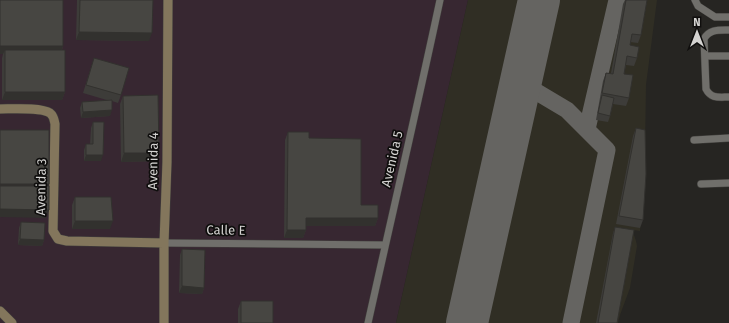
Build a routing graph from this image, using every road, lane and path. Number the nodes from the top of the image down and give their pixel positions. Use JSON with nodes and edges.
{"nodes":[{"id":1,"x":168,"y":0,"type":"edge"},
{"id":2,"x":440,"y":0,"type":"edge"},
{"id":3,"x":695,"y":0,"type":"edge"},
{"id":4,"x":729,"y":17,"type":"edge"},
{"id":5,"x":729,"y":30,"type":"edge"},
{"id":6,"x":705,"y":56,"type":"junction"},
{"id":7,"x":729,"y":56,"type":"edge"},
{"id":8,"x":729,"y":97,"type":"edge"},
{"id":9,"x":0,"y":109,"type":"edge"},
{"id":10,"x":729,"y":138,"type":"edge"},
{"id":11,"x":694,"y":140,"type":"dead end"},
{"id":12,"x":729,"y":183,"type":"edge"},
{"id":13,"x":701,"y":184,"type":"dead end"},
{"id":14,"x":67,"y":241,"type":"joint"},
{"id":15,"x":164,"y":243,"type":"junction"},
{"id":16,"x":385,"y":246,"type":"junction"},
{"id":17,"x":0,"y":311,"type":"edge"},
{"id":18,"x":12,"y":323,"type":"edge"},
{"id":19,"x":164,"y":323,"type":"edge"},
{"id":20,"x":368,"y":323,"type":"edge"}],
"edges":[{"from":1,"to":15,"type":"main road","name":"Avenida 4"},
{"from":2,"to":16,"type":"street","name":"Avenida 5"},
{"from":3,"to":4,"type":"street"},
{"from":5,"to":6,"type":"street"},
{"from":6,"to":7,"type":"street"},
{"from":6,"to":8,"type":"street"},
{"from":9,"to":14,"type":"main road","name":"Avenida 3"},
{"from":10,"to":11,"type":"street"},
{"from":12,"to":13,"type":"street"},
{"from":14,"to":15,"type":"main road","name":"Calle E"},
{"from":15,"to":16,"type":"street","name":"Calle E"},
{"from":15,"to":19,"type":"main road","name":"Avenida 4"},
{"from":16,"to":20,"type":"street","name":"Avenida 5"},
{"from":17,"to":18,"type":"main road"}]}
